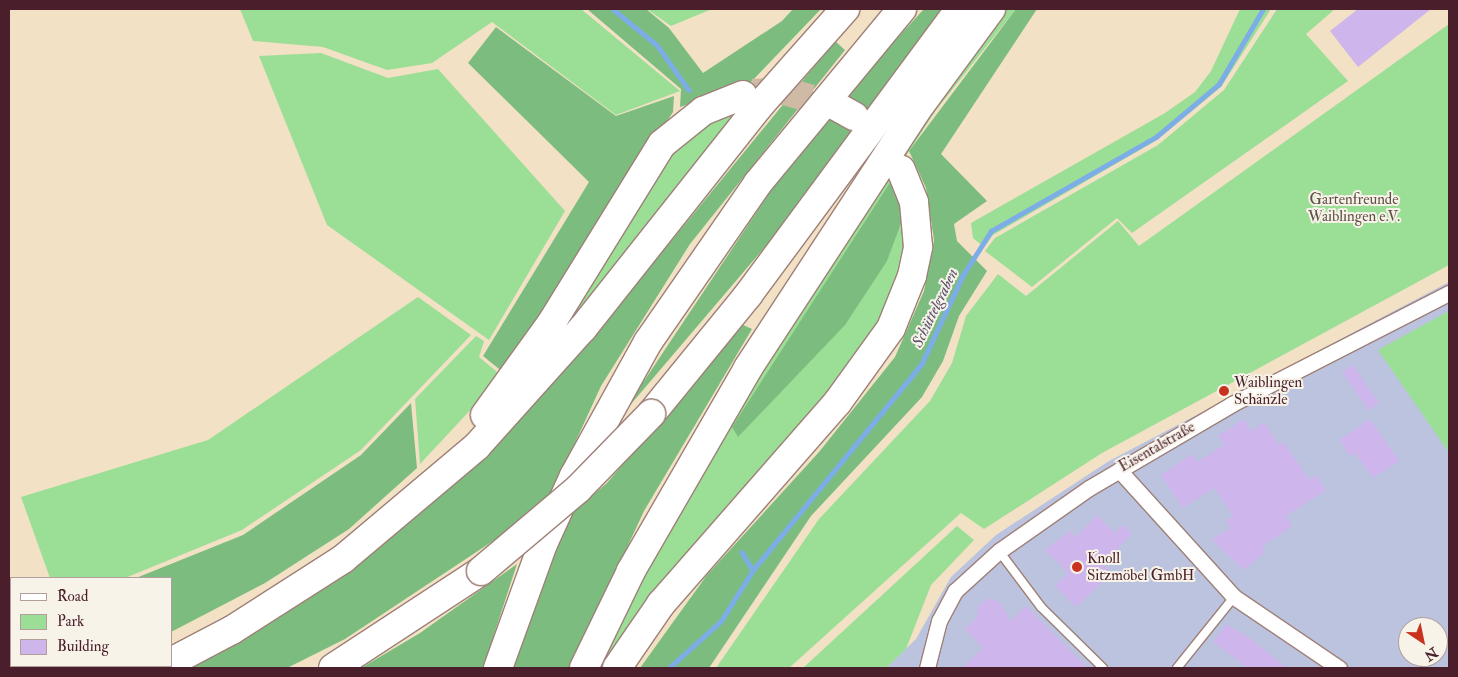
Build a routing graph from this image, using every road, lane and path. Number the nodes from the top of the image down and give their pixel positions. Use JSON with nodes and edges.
{"nodes":[{"id":1,"x":845,"y":9,"type":"edge"},
{"id":2,"x":902,"y":9,"type":"edge"},
{"id":3,"x":960,"y":9,"type":"edge"},
{"id":4,"x":992,"y":9,"type":"edge"},
{"id":5,"x":743,"y":95,"type":"tunnel mouth"},
{"id":6,"x":901,"y":169,"type":"dead end"},
{"id":7,"x":1449,"y":293,"type":"edge"},
{"id":8,"x":477,"y":446,"type":"junction"},
{"id":9,"x":1119,"y":470,"type":"junction"},
{"id":10,"x":999,"y":551,"type":"junction"},
{"id":11,"x":1234,"y":597,"type":"junction"},
{"id":12,"x":172,"y":661,"type":"edge"},
{"id":13,"x":334,"y":668,"type":"edge"},
{"id":14,"x":498,"y":668,"type":"edge"},
{"id":15,"x":584,"y":668,"type":"edge"},
{"id":16,"x":617,"y":668,"type":"edge"},
{"id":17,"x":927,"y":668,"type":"edge"},
{"id":18,"x":1103,"y":668,"type":"edge"},
{"id":19,"x":1177,"y":668,"type":"edge"},
{"id":20,"x":1339,"y":668,"type":"edge"}],
"edges":[{"from":1,"to":8,"type":"highway"},
{"from":2,"to":14,"type":"highway"},
{"from":3,"to":13,"type":"highway","bridge":true},
{"from":4,"to":15,"type":"highway"},
{"from":5,"to":8,"type":"highway"},
{"from":6,"to":16,"type":"highway"},
{"from":7,"to":9,"type":"street","name":"Eisentalstraße"},
{"from":8,"to":12,"type":"highway"},
{"from":9,"to":10,"type":"street","name":"Eisentalstraße"},
{"from":9,"to":11,"type":"street"},
{"from":10,"to":17,"type":"street","name":"Eisentalstraße"},
{"from":10,"to":18,"type":"lane"},
{"from":11,"to":19,"type":"lane"},
{"from":11,"to":20,"type":"street"}]}
